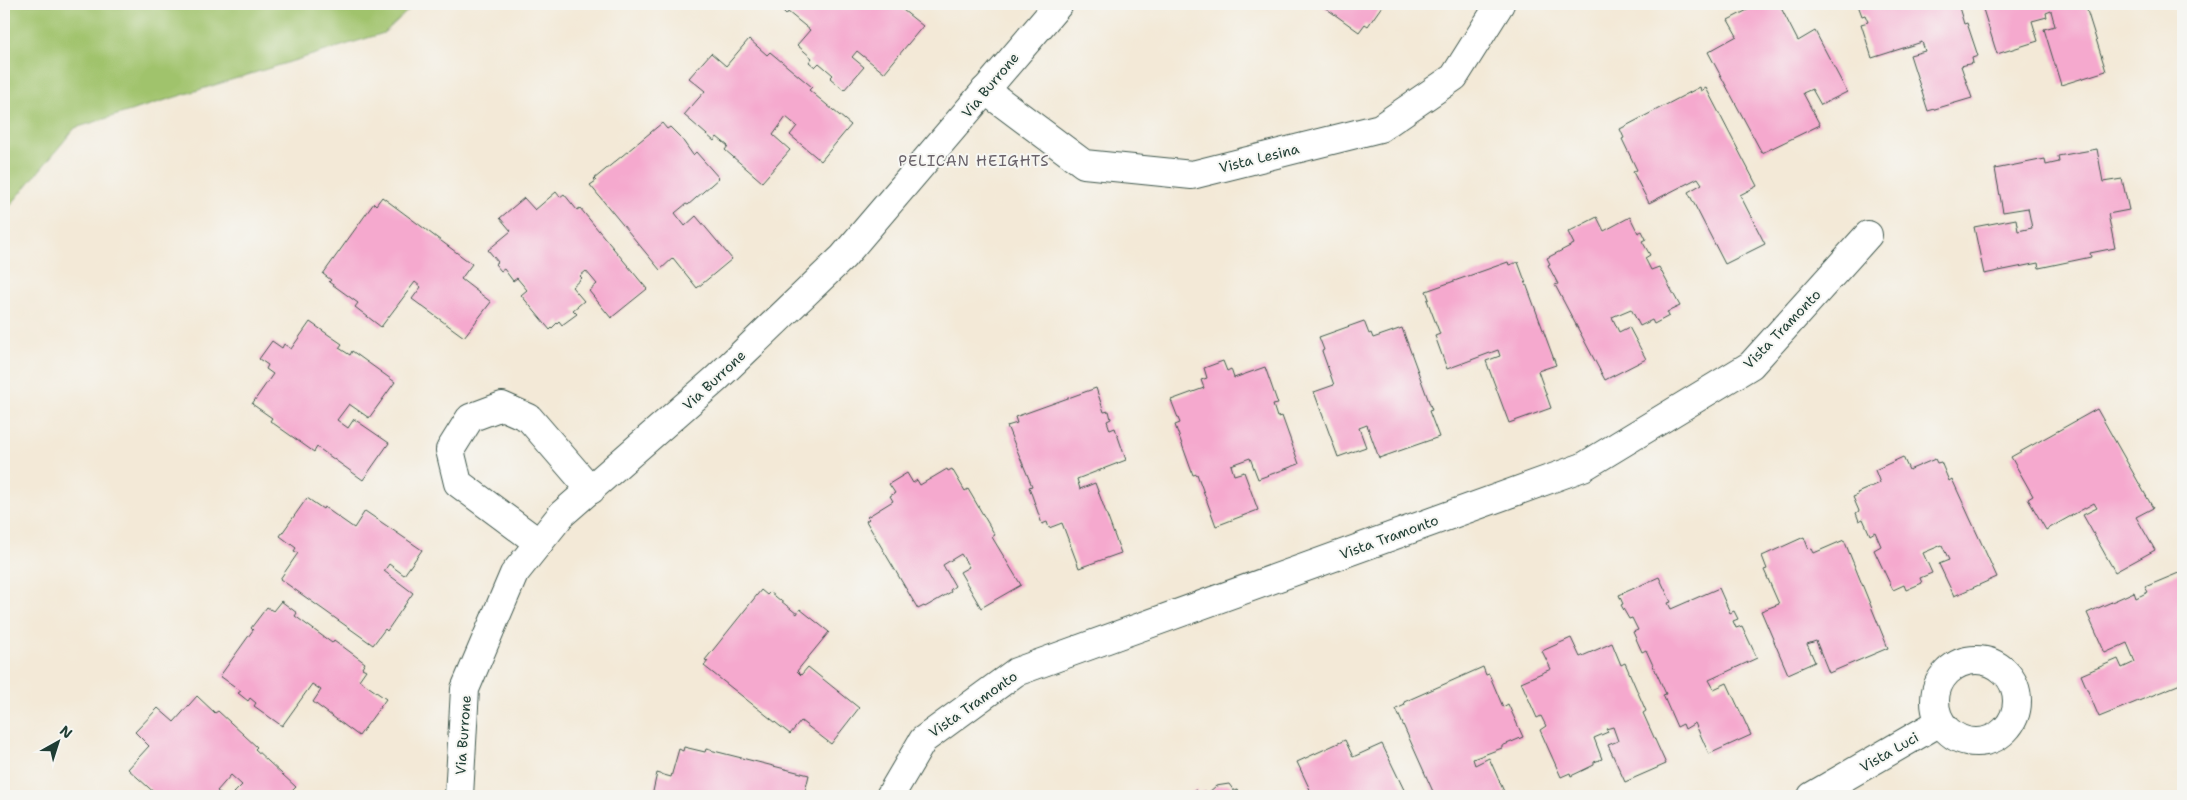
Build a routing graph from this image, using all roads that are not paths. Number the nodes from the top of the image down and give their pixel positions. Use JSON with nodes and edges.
{"nodes":[{"id":1,"x":1059,"y":4,"type":"edge"},
{"id":2,"x":1500,"y":4,"type":"edge"},
{"id":3,"x":985,"y":90,"type":"junction"},
{"id":4,"x":1868,"y":235,"type":"dead end"},
{"id":5,"x":591,"y":490,"type":"junction"},
{"id":6,"x":539,"y":543,"type":"junction"},
{"id":7,"x":1940,"y":722,"type":"dead end"},
{"id":8,"x":459,"y":796,"type":"edge"},
{"id":9,"x":890,"y":796,"type":"edge"},
{"id":10,"x":1812,"y":796,"type":"edge"}],
"edges":[{"from":1,"to":3,"type":"street","name":"Via Burrone"},
{"from":2,"to":3,"type":"street","name":"Vista Lesina"},
{"from":3,"to":5,"type":"street","name":"Via Burrone"},
{"from":4,"to":9,"type":"street","name":"Vista Tramonto"},
{"from":5,"to":6,"type":"street","name":"Via Burrone"},
{"from":5,"to":6,"type":"street"},
{"from":6,"to":8,"type":"street","name":"Via Burrone"},
{"from":7,"to":10,"type":"street","name":"Vista Luci"}]}
